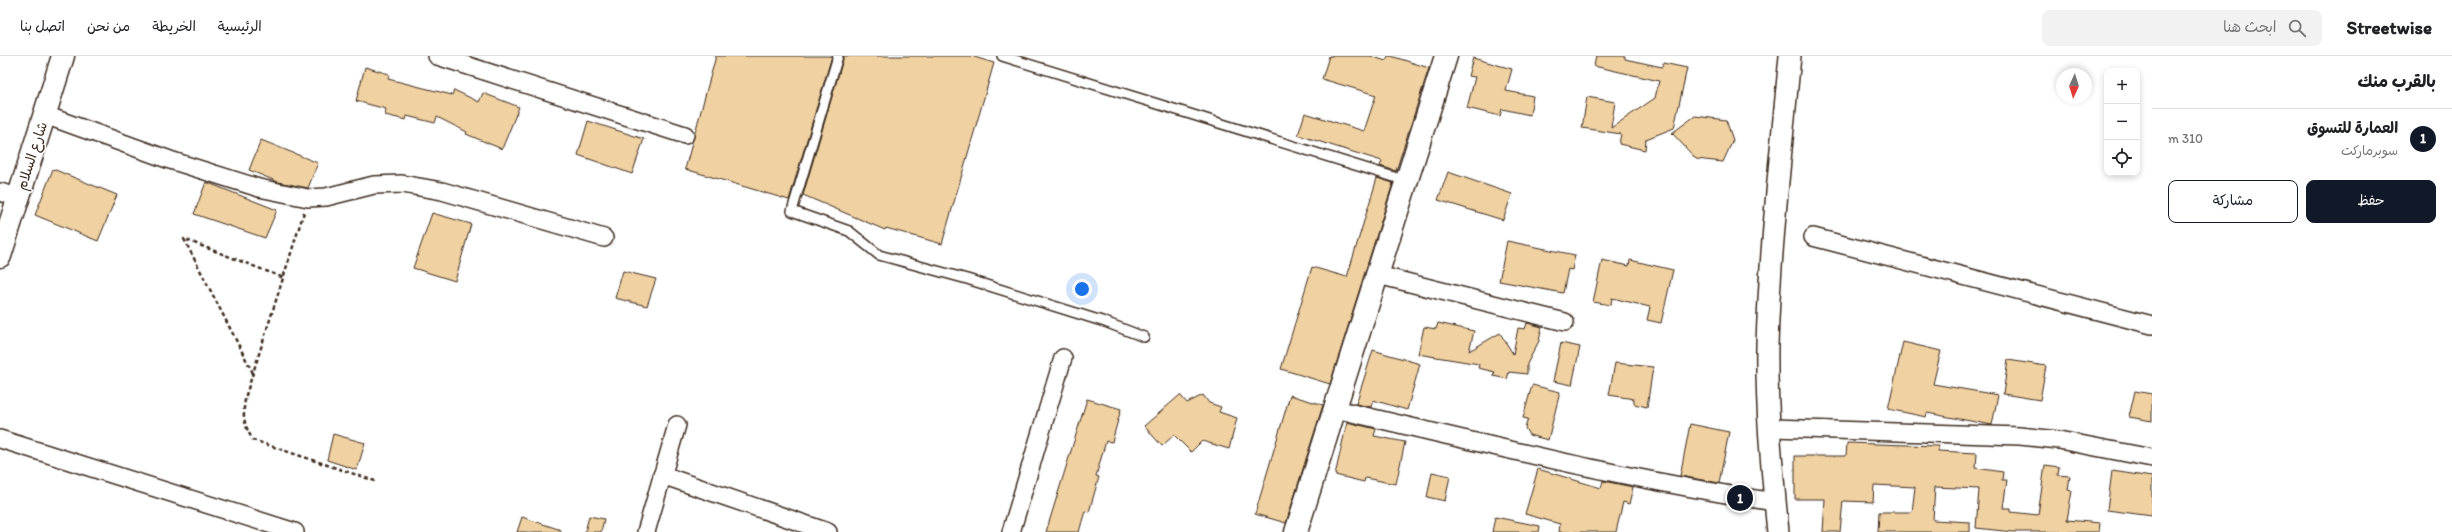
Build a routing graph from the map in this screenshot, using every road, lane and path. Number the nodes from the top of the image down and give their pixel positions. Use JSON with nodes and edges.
{"nodes":[{"id":1,"x":63,"y":56,"type":"edge"},
{"id":2,"x":437,"y":56,"type":"edge"},
{"id":3,"x":838,"y":56,"type":"edge"},
{"id":4,"x":1002,"y":56,"type":"edge"},
{"id":5,"x":1446,"y":56,"type":"edge"},
{"id":6,"x":1790,"y":56,"type":"edge"},
{"id":7,"x":44,"y":115,"type":"junction"},
{"id":8,"x":685,"y":135,"type":"dead end"},
{"id":9,"x":1406,"y":181,"type":"junction"},
{"id":10,"x":9,"y":194,"type":"edge"},
{"id":11,"x":308,"y":198,"type":"junction"},
{"id":12,"x":1813,"y":237,"type":"dead end"},
{"id":13,"x":604,"y":238,"type":"dead end"},
{"id":14,"x":0,"y":256,"type":"edge"},
{"id":15,"x":1378,"y":275,"type":"junction"},
{"id":16,"x":284,"y":278,"type":"junction"},
{"id":17,"x":1565,"y":322,"type":"dead end"},
{"id":18,"x":2152,"y":325,"type":"edge"},
{"id":19,"x":1144,"y":337,"type":"dead end"},
{"id":20,"x":1063,"y":358,"type":"dead end"},
{"id":21,"x":253,"y":374,"type":"junction"},
{"id":22,"x":1335,"y":409,"type":"junction"},
{"id":23,"x":677,"y":426,"type":"dead end"},
{"id":24,"x":1770,"y":428,"type":"junction"},
{"id":25,"x":0,"y":439,"type":"edge"},
{"id":26,"x":2152,"y":458,"type":"edge"},
{"id":27,"x":662,"y":476,"type":"junction"},
{"id":28,"x":375,"y":481,"type":"dead end"},
{"id":29,"x":1775,"y":502,"type":"junction"},
{"id":30,"x":295,"y":532,"type":"edge"},
{"id":31,"x":646,"y":532,"type":"edge"},
{"id":32,"x":828,"y":532,"type":"edge"},
{"id":33,"x":1011,"y":532,"type":"edge"},
{"id":34,"x":1296,"y":532,"type":"edge"},
{"id":35,"x":1778,"y":532,"type":"edge"}],
"edges":[{"from":1,"to":7,"type":"main road","name":"شارع السلام"},
{"from":2,"to":8,"type":"street"},
{"from":3,"to":19,"type":"lane"},
{"from":4,"to":9,"type":"lane"},
{"from":5,"to":9,"type":"main road"},
{"from":6,"to":24,"type":"street"},
{"from":7,"to":10,"type":"main road","name":"شارع السلام"},
{"from":7,"to":11,"type":"street"},
{"from":9,"to":15,"type":"main road"},
{"from":10,"to":14,"type":"main road","name":"شارع السلام"},
{"from":11,"to":13,"type":"street"},
{"from":11,"to":16,"type":"path"},
{"from":12,"to":18,"type":"street"},
{"from":15,"to":17,"type":"street"},
{"from":15,"to":22,"type":"main road"},
{"from":16,"to":21,"type":"path"},
{"from":16,"to":21,"type":"path"},
{"from":20,"to":33,"type":"street"},
{"from":21,"to":28,"type":"path"},
{"from":22,"to":29,"type":"street"},
{"from":22,"to":34,"type":"main road"},
{"from":23,"to":27,"type":"street"},
{"from":24,"to":26,"type":"street"},
{"from":24,"to":29,"type":"street"},
{"from":25,"to":30,"type":"street"},
{"from":27,"to":31,"type":"street"},
{"from":27,"to":32,"type":"street"},
{"from":29,"to":35,"type":"street"}]}
